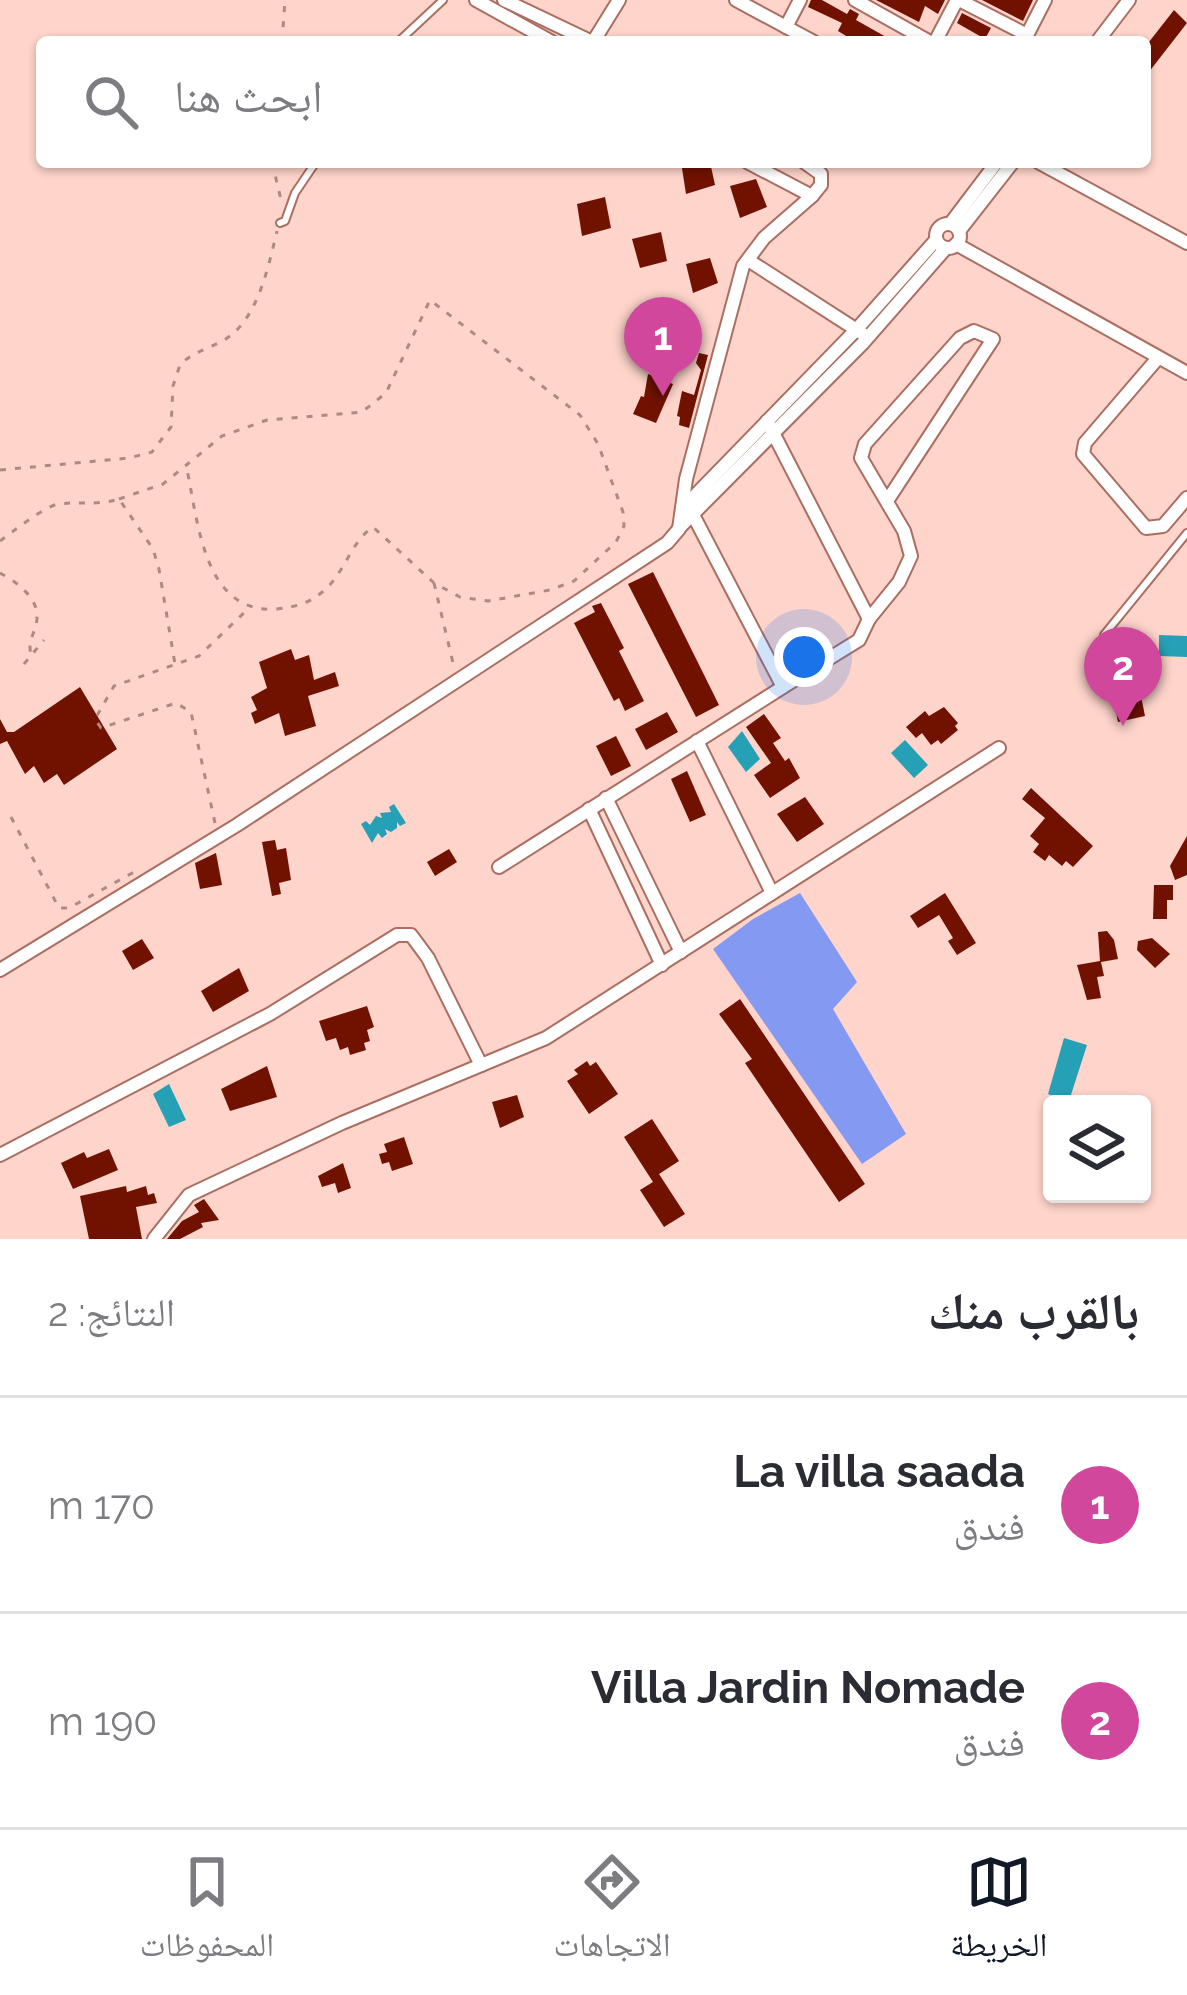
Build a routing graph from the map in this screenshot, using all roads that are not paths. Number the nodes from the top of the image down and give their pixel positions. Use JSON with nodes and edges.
{"nodes":[{"id":1,"x":443,"y":0,"type":"edge"},
{"id":2,"x":476,"y":0,"type":"edge"},
{"id":3,"x":504,"y":0,"type":"edge"},
{"id":4,"x":619,"y":0,"type":"edge"},
{"id":5,"x":736,"y":0,"type":"edge"},
{"id":6,"x":800,"y":0,"type":"edge"},
{"id":7,"x":855,"y":0,"type":"edge"},
{"id":8,"x":958,"y":0,"type":"edge"},
{"id":9,"x":1045,"y":0,"type":"edge"},
{"id":10,"x":1129,"y":0,"type":"edge"},
{"id":11,"x":786,"y":27,"type":"junction"},
{"id":12,"x":404,"y":36,"type":"edge"},
{"id":13,"x":541,"y":36,"type":"edge"},
{"id":14,"x":579,"y":36,"type":"edge"},
{"id":15,"x":596,"y":36,"type":"edge"},
{"id":16,"x":803,"y":36,"type":"edge"},
{"id":17,"x":921,"y":36,"type":"edge"},
{"id":18,"x":936,"y":36,"type":"edge"},
{"id":19,"x":1021,"y":36,"type":"edge"},
{"id":20,"x":1026,"y":36,"type":"edge"},
{"id":21,"x":1101,"y":36,"type":"edge"},
{"id":22,"x":312,"y":168,"type":"edge"},
{"id":23,"x":758,"y":168,"type":"edge"},
{"id":24,"x":812,"y":168,"type":"edge"},
{"id":25,"x":993,"y":168,"type":"edge"},
{"id":26,"x":1008,"y":168,"type":"edge"},
{"id":27,"x":1049,"y":168,"type":"edge"},
{"id":28,"x":812,"y":196,"type":"junction"},
{"id":29,"x":280,"y":223,"type":"road end"},
{"id":30,"x":949,"y":237,"type":"junction"},
{"id":31,"x":1187,"y":243,"type":"edge"},
{"id":32,"x":748,"y":260,"type":"junction"},
{"id":33,"x":862,"y":333,"type":"junction"},
{"id":34,"x":1158,"y":358,"type":"junction"},
{"id":35,"x":1187,"y":373,"type":"edge"},
{"id":36,"x":767,"y":421,"type":"junction"},
{"id":37,"x":774,"y":435,"type":"junction"},
{"id":38,"x":1187,"y":498,"type":"edge"},
{"id":39,"x":887,"y":501,"type":"junction"},
{"id":40,"x":687,"y":509,"type":"junction"},
{"id":41,"x":1187,"y":533,"type":"edge"},
{"id":42,"x":869,"y":619,"type":"junction"},
{"id":43,"x":1105,"y":635,"type":"dead end"},
{"id":44,"x":783,"y":687,"type":"junction"},
{"id":45,"x":697,"y":741,"type":"junction"},
{"id":46,"x":998,"y":748,"type":"dead end"},
{"id":47,"x":606,"y":798,"type":"junction"},
{"id":48,"x":589,"y":809,"type":"junction"},
{"id":49,"x":633,"y":857,"type":"junction"},
{"id":50,"x":500,"y":867,"type":"dead end"},
{"id":51,"x":616,"y":870,"type":"junction"},
{"id":52,"x":772,"y":893,"type":"junction"},
{"id":53,"x":681,"y":952,"type":"junction"},
{"id":54,"x":662,"y":964,"type":"junction"},
{"id":55,"x":0,"y":970,"type":"edge"},
{"id":56,"x":481,"y":1065,"type":"junction"},
{"id":57,"x":0,"y":1154,"type":"edge"},
{"id":58,"x":154,"y":1239,"type":"edge"}],
"edges":[{"from":1,"to":12,"type":"lane"},
{"from":2,"to":13,"type":"street"},
{"from":3,"to":14,"type":"street"},
{"from":4,"to":15,"type":"street"},
{"from":5,"to":11,"type":"street"},
{"from":6,"to":11,"type":"street"},
{"from":7,"to":17,"type":"street"},
{"from":8,"to":18,"type":"street"},
{"from":8,"to":19,"type":"street"},
{"from":9,"to":20,"type":"street"},
{"from":10,"to":21,"type":"street"},
{"from":11,"to":16,"type":"street"},
{"from":22,"to":29,"type":"lane"},
{"from":23,"to":28,"type":"street"},
{"from":24,"to":28,"type":"street"},
{"from":25,"to":30,"type":"street"},
{"from":26,"to":30,"type":"street"},
{"from":27,"to":31,"type":"street"},
{"from":28,"to":32,"type":"street"},
{"from":30,"to":33,"type":"street"},
{"from":30,"to":34,"type":"street"},
{"from":32,"to":33,"type":"street"},
{"from":32,"to":40,"type":"street"},
{"from":33,"to":36,"type":"street"},
{"from":33,"to":37,"type":"street"},
{"from":34,"to":35,"type":"street"},
{"from":34,"to":38,"type":"street"},
{"from":36,"to":37,"type":"street"},
{"from":36,"to":40,"type":"street"},
{"from":37,"to":40,"type":"street"},
{"from":37,"to":42,"type":"street"},
{"from":39,"to":39,"type":"street"},
{"from":39,"to":42,"type":"street"},
{"from":40,"to":44,"type":"street"},
{"from":40,"to":55,"type":"street"},
{"from":41,"to":43,"type":"lane"},
{"from":42,"to":44,"type":"street"},
{"from":44,"to":45,"type":"street"},
{"from":45,"to":47,"type":"street"},
{"from":45,"to":52,"type":"street"},
{"from":46,"to":52,"type":"street"},
{"from":47,"to":48,"type":"street"},
{"from":47,"to":49,"type":"street"},
{"from":48,"to":50,"type":"street"},
{"from":48,"to":51,"type":"street"},
{"from":49,"to":51,"type":"street"},
{"from":49,"to":53,"type":"street"},
{"from":51,"to":54,"type":"street"},
{"from":52,"to":53,"type":"street"},
{"from":53,"to":54,"type":"street"},
{"from":54,"to":56,"type":"street"},
{"from":56,"to":57,"type":"street"},
{"from":56,"to":58,"type":"street"}]}
